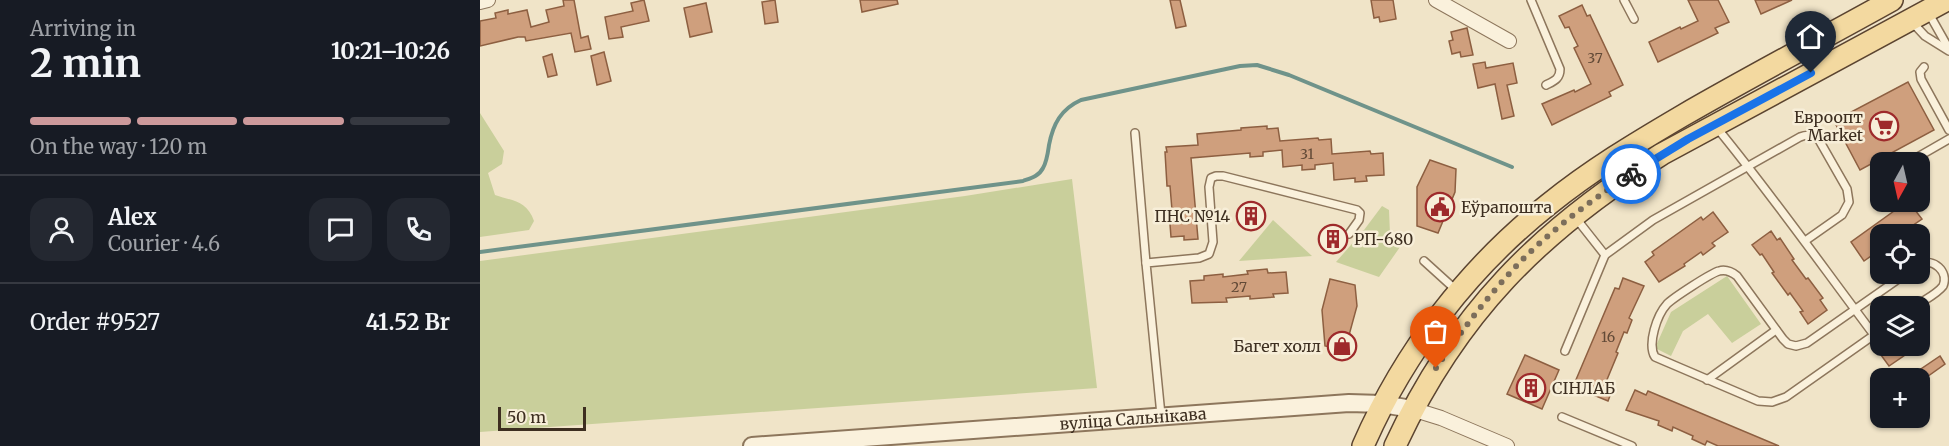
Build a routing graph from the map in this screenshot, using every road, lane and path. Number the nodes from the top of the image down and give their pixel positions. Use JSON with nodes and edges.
{"nodes":[{"id":1,"x":488,"y":0,"type":"edge"},
{"id":2,"x":1436,"y":0,"type":"edge"},
{"id":3,"x":1531,"y":0,"type":"edge"},
{"id":4,"x":1624,"y":0,"type":"edge"},
{"id":5,"x":1892,"y":0,"type":"edge"},
{"id":6,"x":1900,"y":0,"type":"edge"},
{"id":7,"x":1947,"y":0,"type":"edge"},
{"id":8,"x":480,"y":2,"type":"edge"},
{"id":9,"x":1920,"y":10,"type":"edge"},
{"id":10,"x":1634,"y":19,"type":"dead end"},
{"id":11,"x":1509,"y":41,"type":"dead end"},
{"id":12,"x":1949,"y":50,"type":"edge"},
{"id":13,"x":1924,"y":67,"type":"dead end"},
{"id":14,"x":1546,"y":85,"type":"dead end"},
{"id":15,"x":1714,"y":125,"type":"junction"},
{"id":16,"x":1949,"y":130,"type":"edge"},
{"id":17,"x":1135,"y":133,"type":"dead end"},
{"id":18,"x":1949,"y":139,"type":"edge"},
{"id":19,"x":1926,"y":152,"type":"edge"},
{"id":20,"x":1748,"y":166,"type":"junction"},
{"id":21,"x":1573,"y":215,"type":"junction"},
{"id":22,"x":1349,"y":234,"type":"dead end"},
{"id":23,"x":1805,"y":241,"type":"junction"},
{"id":24,"x":1605,"y":255,"type":"junction"},
{"id":25,"x":1424,"y":261,"type":"dead end"},
{"id":26,"x":1930,"y":262,"type":"edge"},
{"id":27,"x":1146,"y":263,"type":"junction"},
{"id":28,"x":1890,"y":284,"type":"edge"},
{"id":29,"x":1458,"y":292,"type":"junction"},
{"id":30,"x":1930,"y":297,"type":"edge"},
{"id":31,"x":1854,"y":309,"type":"junction"},
{"id":32,"x":1776,"y":330,"type":"junction"},
{"id":33,"x":1870,"y":330,"type":"edge"},
{"id":34,"x":1870,"y":338,"type":"edge"},
{"id":35,"x":1565,"y":351,"type":"dead end"},
{"id":36,"x":1707,"y":380,"type":"junction"},
{"id":37,"x":1382,"y":404,"type":"junction"},
{"id":38,"x":1412,"y":409,"type":"junction"},
{"id":39,"x":1161,"y":416,"type":"junction"},
{"id":40,"x":1562,"y":417,"type":"dead end"},
{"id":41,"x":777,"y":445,"type":"edge"},
{"id":42,"x":753,"y":446,"type":"edge"},
{"id":43,"x":1363,"y":446,"type":"edge"},
{"id":44,"x":1395,"y":446,"type":"edge"},
{"id":45,"x":1507,"y":446,"type":"edge"},
{"id":46,"x":1632,"y":446,"type":"edge"}],
"edges":[{"from":1,"to":8,"type":"street"},
{"from":2,"to":11,"type":"street"},
{"from":3,"to":14,"type":"lane"},
{"from":4,"to":10,"type":"lane"},
{"from":5,"to":29,"type":"main road"},
{"from":6,"to":9,"type":"street"},
{"from":7,"to":9,"type":"main road"},
{"from":9,"to":12,"type":"lane"},
{"from":9,"to":12,"type":"lane"},
{"from":9,"to":15,"type":"main road"},
{"from":13,"to":16,"type":"lane"},
{"from":15,"to":20,"type":"lane"},
{"from":15,"to":21,"type":"main road"},
{"from":17,"to":27,"type":"lane"},
{"from":18,"to":19,"type":"lane"},
{"from":20,"to":23,"type":"lane"},
{"from":20,"to":23,"type":"lane"},
{"from":20,"to":24,"type":"lane"},
{"from":21,"to":24,"type":"lane"},
{"from":21,"to":38,"type":"main road"},
{"from":22,"to":27,"type":"lane"},
{"from":23,"to":31,"type":"lane"},
{"from":24,"to":35,"type":"lane"},
{"from":25,"to":29,"type":"lane"},
{"from":26,"to":30,"type":"lane"},
{"from":27,"to":39,"type":"lane"},
{"from":28,"to":31,"type":"lane"},
{"from":29,"to":37,"type":"main road"},
{"from":31,"to":32,"type":"lane"},
{"from":31,"to":33,"type":"lane"},
{"from":32,"to":36,"type":"lane"},
{"from":32,"to":36,"type":"lane"},
{"from":34,"to":36,"type":"lane"},
{"from":37,"to":38,"type":"street","name":"вуліца Сальнікава"},
{"from":37,"to":39,"type":"street","name":"вуліца Сальнікава"},
{"from":37,"to":43,"type":"main road"},
{"from":38,"to":44,"type":"main road"},
{"from":38,"to":45,"type":"street","name":"вуліца Сальнікава"},
{"from":39,"to":41,"type":"street","name":"вуліца Сальнікава"},
{"from":40,"to":46,"type":"lane"},
{"from":41,"to":42,"type":"street","name":"вуліца Сальнікава"}]}
